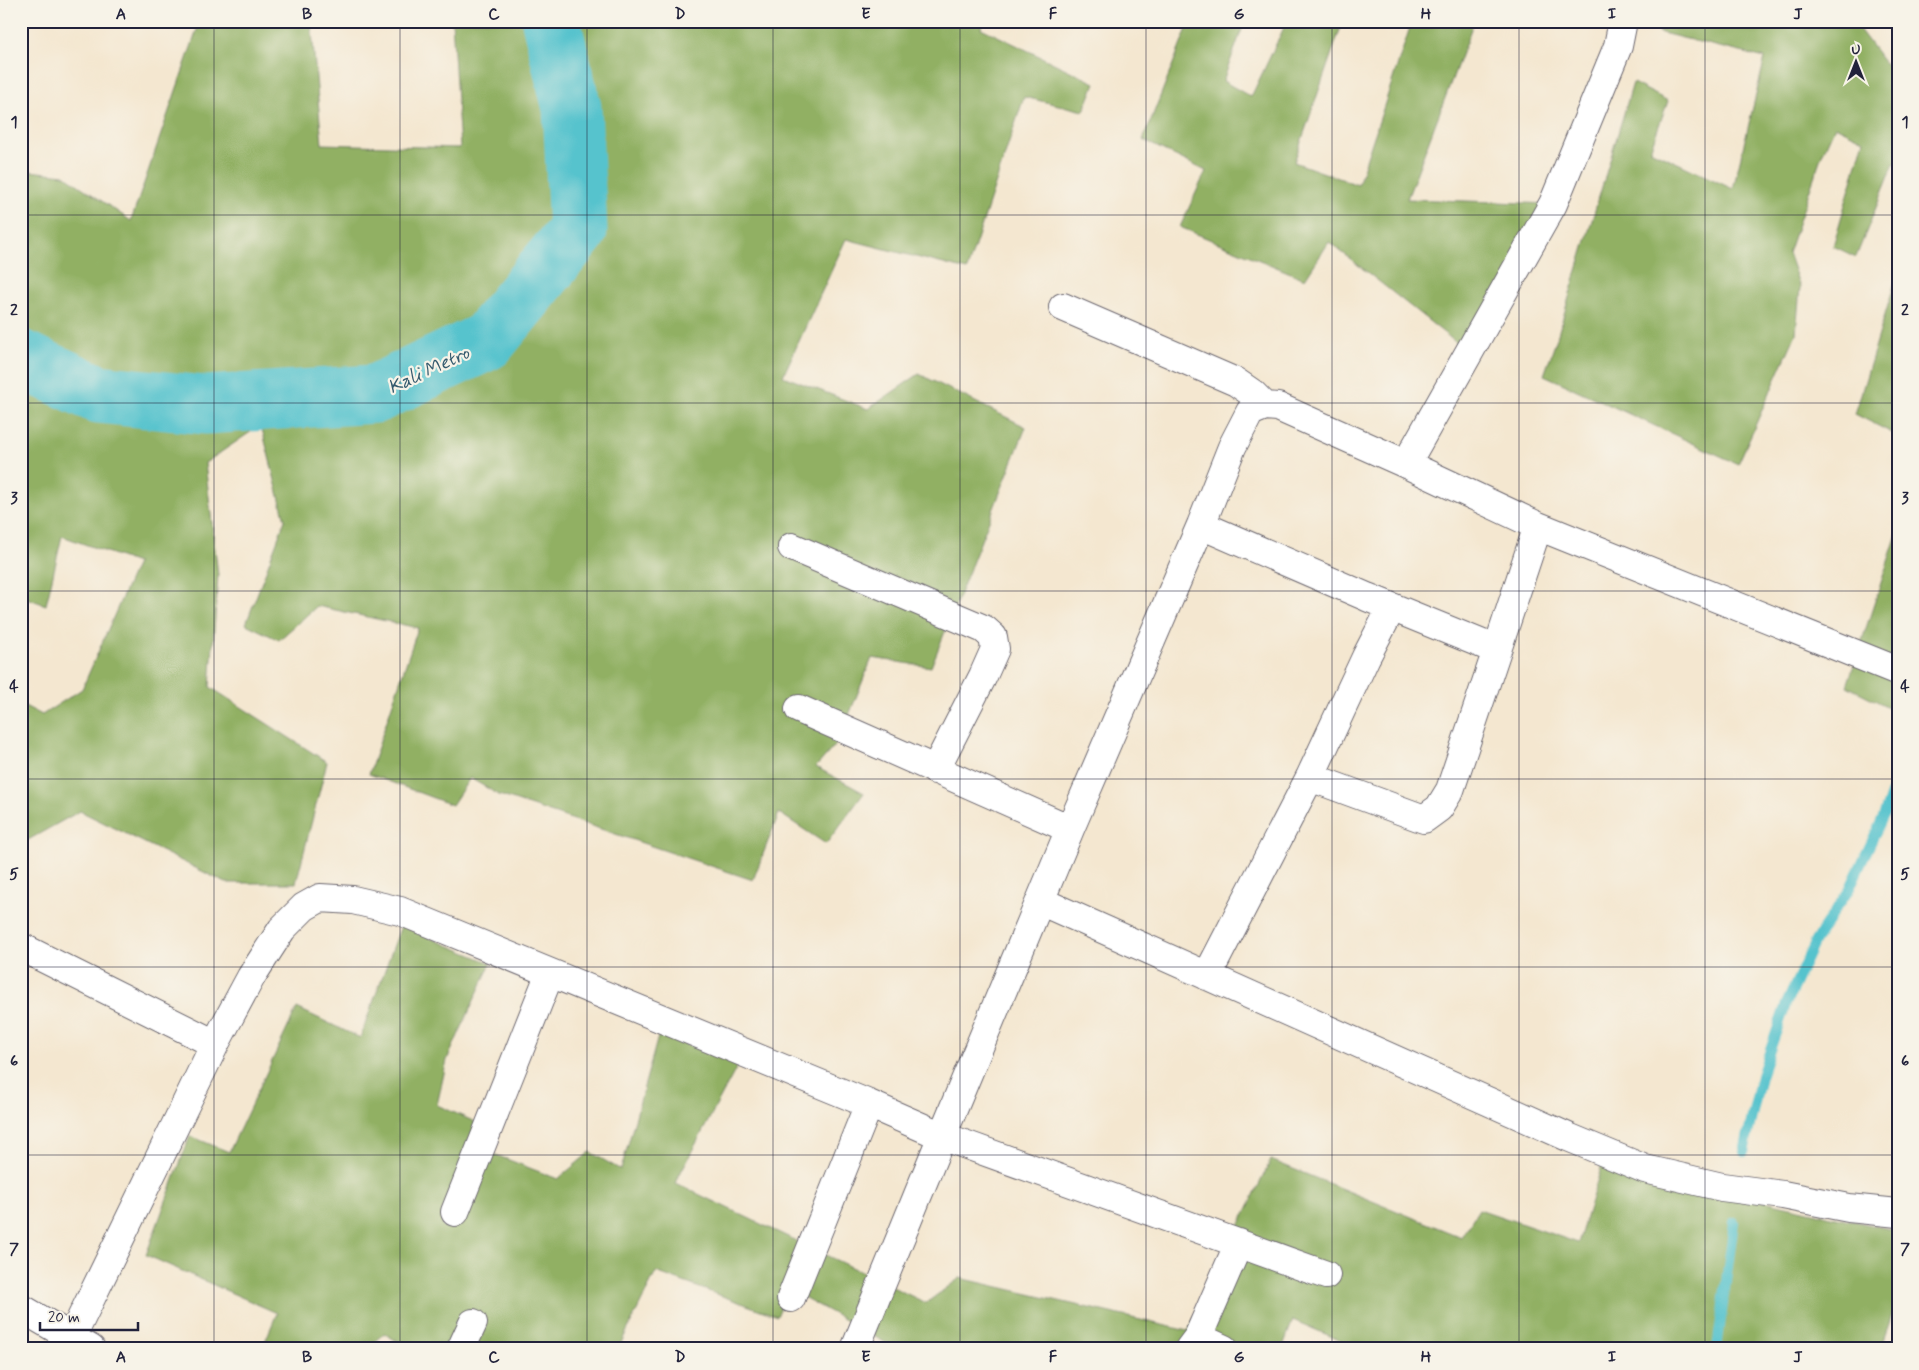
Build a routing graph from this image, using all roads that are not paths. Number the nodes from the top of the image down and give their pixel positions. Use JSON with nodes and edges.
{"nodes":[{"id":1,"x":1623,"y":21,"type":"edge"},
{"id":2,"x":1063,"y":307,"type":"dead end"},
{"id":3,"x":1265,"y":406,"type":"junction"},
{"id":4,"x":1406,"y":464,"type":"junction"},
{"id":5,"x":1202,"y":525,"type":"junction"},
{"id":6,"x":1538,"y":526,"type":"junction"},
{"id":7,"x":792,"y":547,"type":"dead end"},
{"id":8,"x":1392,"y":607,"type":"junction"},
{"id":9,"x":1497,"y":650,"type":"junction"},
{"id":10,"x":1898,"y":671,"type":"edge"},
{"id":11,"x":799,"y":709,"type":"dead end"},
{"id":12,"x":935,"y":770,"type":"junction"},
{"id":13,"x":1310,"y":778,"type":"junction"},
{"id":14,"x":1070,"y":829,"type":"junction"},
{"id":15,"x":1040,"y":901,"type":"junction"},
{"id":16,"x":21,"y":947,"type":"edge"},
{"id":17,"x":550,"y":972,"type":"junction"},
{"id":18,"x":1207,"y":976,"type":"junction"},
{"id":19,"x":215,"y":1044,"type":"junction"},
{"id":20,"x":869,"y":1104,"type":"junction"},
{"id":21,"x":942,"y":1136,"type":"junction"},
{"id":22,"x":455,"y":1212,"type":"dead end"},
{"id":23,"x":1898,"y":1213,"type":"edge"},
{"id":24,"x":1239,"y":1243,"type":"junction"},
{"id":25,"x":1326,"y":1275,"type":"dead end"},
{"id":26,"x":790,"y":1298,"type":"dead end"},
{"id":27,"x":21,"y":1308,"type":"edge"},
{"id":28,"x":473,"y":1323,"type":"dead end"},
{"id":29,"x":82,"y":1343,"type":"edge"},
{"id":30,"x":1194,"y":1343,"type":"edge"},
{"id":31,"x":462,"y":1349,"type":"edge"},
{"id":32,"x":855,"y":1349,"type":"edge"},
{"id":33,"x":1224,"y":1349,"type":"edge"}],
"edges":[{"from":1,"to":4,"type":"street"},
{"from":2,"to":3,"type":"street"},
{"from":3,"to":4,"type":"street"},
{"from":3,"to":5,"type":"street"},
{"from":4,"to":6,"type":"street"},
{"from":5,"to":8,"type":"street"},
{"from":5,"to":14,"type":"street"},
{"from":6,"to":9,"type":"street"},
{"from":6,"to":10,"type":"street"},
{"from":7,"to":12,"type":"street"},
{"from":8,"to":9,"type":"street"},
{"from":8,"to":13,"type":"street"},
{"from":9,"to":13,"type":"street"},
{"from":11,"to":12,"type":"street"},
{"from":12,"to":14,"type":"street"},
{"from":13,"to":18,"type":"street"},
{"from":14,"to":15,"type":"street"},
{"from":15,"to":18,"type":"street"},
{"from":15,"to":21,"type":"street"},
{"from":16,"to":19,"type":"street"},
{"from":17,"to":19,"type":"street"},
{"from":17,"to":20,"type":"street"},
{"from":17,"to":22,"type":"street"},
{"from":18,"to":23,"type":"street"},
{"from":19,"to":29,"type":"street"},
{"from":20,"to":21,"type":"street"},
{"from":20,"to":26,"type":"street"},
{"from":21,"to":24,"type":"street"},
{"from":21,"to":32,"type":"street"},
{"from":24,"to":25,"type":"street"},
{"from":24,"to":30,"type":"street"},
{"from":27,"to":29,"type":"street"},
{"from":28,"to":31,"type":"street"},
{"from":30,"to":33,"type":"street"}]}
